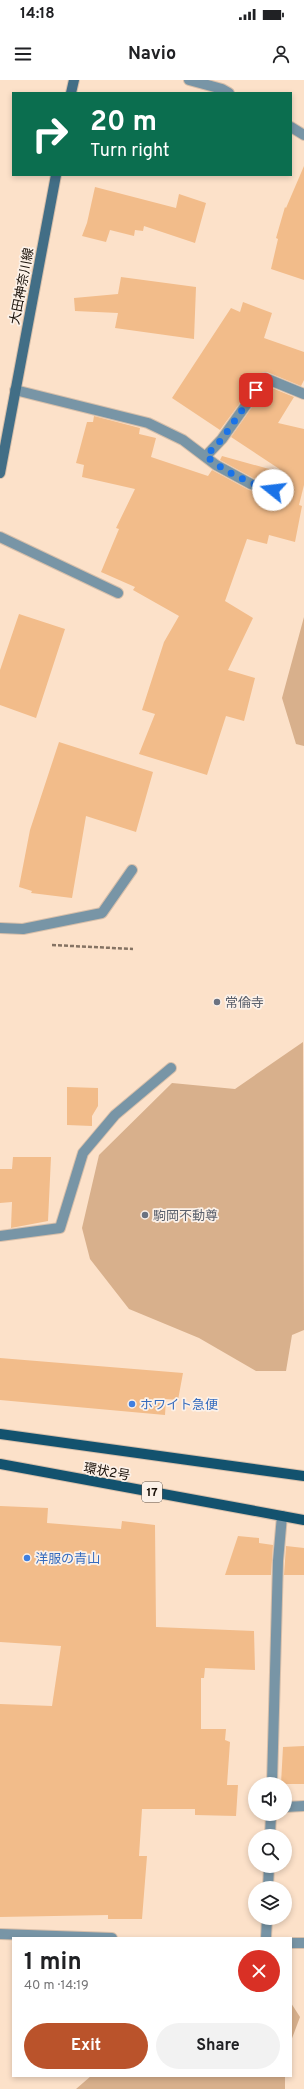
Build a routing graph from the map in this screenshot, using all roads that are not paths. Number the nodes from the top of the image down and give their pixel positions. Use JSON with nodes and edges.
{"nodes":[{"id":1,"x":74,"y":80,"type":"edge"},
{"id":2,"x":189,"y":80,"type":"edge"},
{"id":3,"x":71,"y":92,"type":"edge"},
{"id":4,"x":227,"y":92,"type":"edge"},
{"id":5,"x":292,"y":128,"type":"edge"},
{"id":6,"x":304,"y":135,"type":"edge"},
{"id":7,"x":56,"y":176,"type":"edge"},
{"id":8,"x":15,"y":390,"type":"junction"},
{"id":9,"x":304,"y":394,"type":"edge"},
{"id":10,"x":206,"y":456,"type":"junction"},
{"id":11,"x":0,"y":473,"type":"edge"},
{"id":12,"x":285,"y":493,"type":"dead end"},
{"id":13,"x":0,"y":537,"type":"edge"},
{"id":14,"x":118,"y":593,"type":"dead end"},
{"id":15,"x":132,"y":870,"type":"dead end"},
{"id":16,"x":0,"y":928,"type":"edge"},
{"id":17,"x":171,"y":1068,"type":"dead end"},
{"id":18,"x":0,"y":1236,"type":"edge"},
{"id":19,"x":0,"y":1434,"type":"edge"},
{"id":20,"x":0,"y":1464,"type":"edge"},
{"id":21,"x":304,"y":1476,"type":"edge"},
{"id":22,"x":282,"y":1516,"type":"junction"},
{"id":23,"x":304,"y":1520,"type":"edge"},
{"id":24,"x":272,"y":1777,"type":"edge"},
{"id":25,"x":304,"y":1806,"type":"edge"},
{"id":26,"x":292,"y":1807,"type":"edge"},
{"id":27,"x":267,"y":1925,"type":"edge"},
{"id":28,"x":0,"y":1934,"type":"edge"},
{"id":29,"x":84,"y":1937,"type":"edge"},
{"id":30,"x":266,"y":1937,"type":"edge"},
{"id":31,"x":292,"y":1943,"type":"edge"},
{"id":32,"x":304,"y":1943,"type":"edge"}],
"edges":[{"from":1,"to":3,"type":"main road"},
{"from":2,"to":4,"type":"street"},
{"from":5,"to":6,"type":"street"},
{"from":7,"to":8,"type":"main road","name":"大田神奈川線"},
{"from":8,"to":10,"type":"street"},
{"from":8,"to":11,"type":"main road","name":"大田神奈川線"},
{"from":9,"to":10,"type":"street"},
{"from":10,"to":12,"type":"street"},
{"from":13,"to":14,"type":"street"},
{"from":15,"to":16,"type":"street"},
{"from":17,"to":18,"type":"street"},
{"from":19,"to":21,"type":"main road","name":"環状2号"},
{"from":20,"to":22,"type":"main road","name":"環状2号","number":"17"},
{"from":22,"to":23,"type":"main road","name":"環状2号","number":"17"},
{"from":22,"to":24,"type":"street"},
{"from":25,"to":26,"type":"street"},
{"from":27,"to":30,"type":"street"},
{"from":28,"to":29,"type":"street"},
{"from":31,"to":32,"type":"street"}]}
